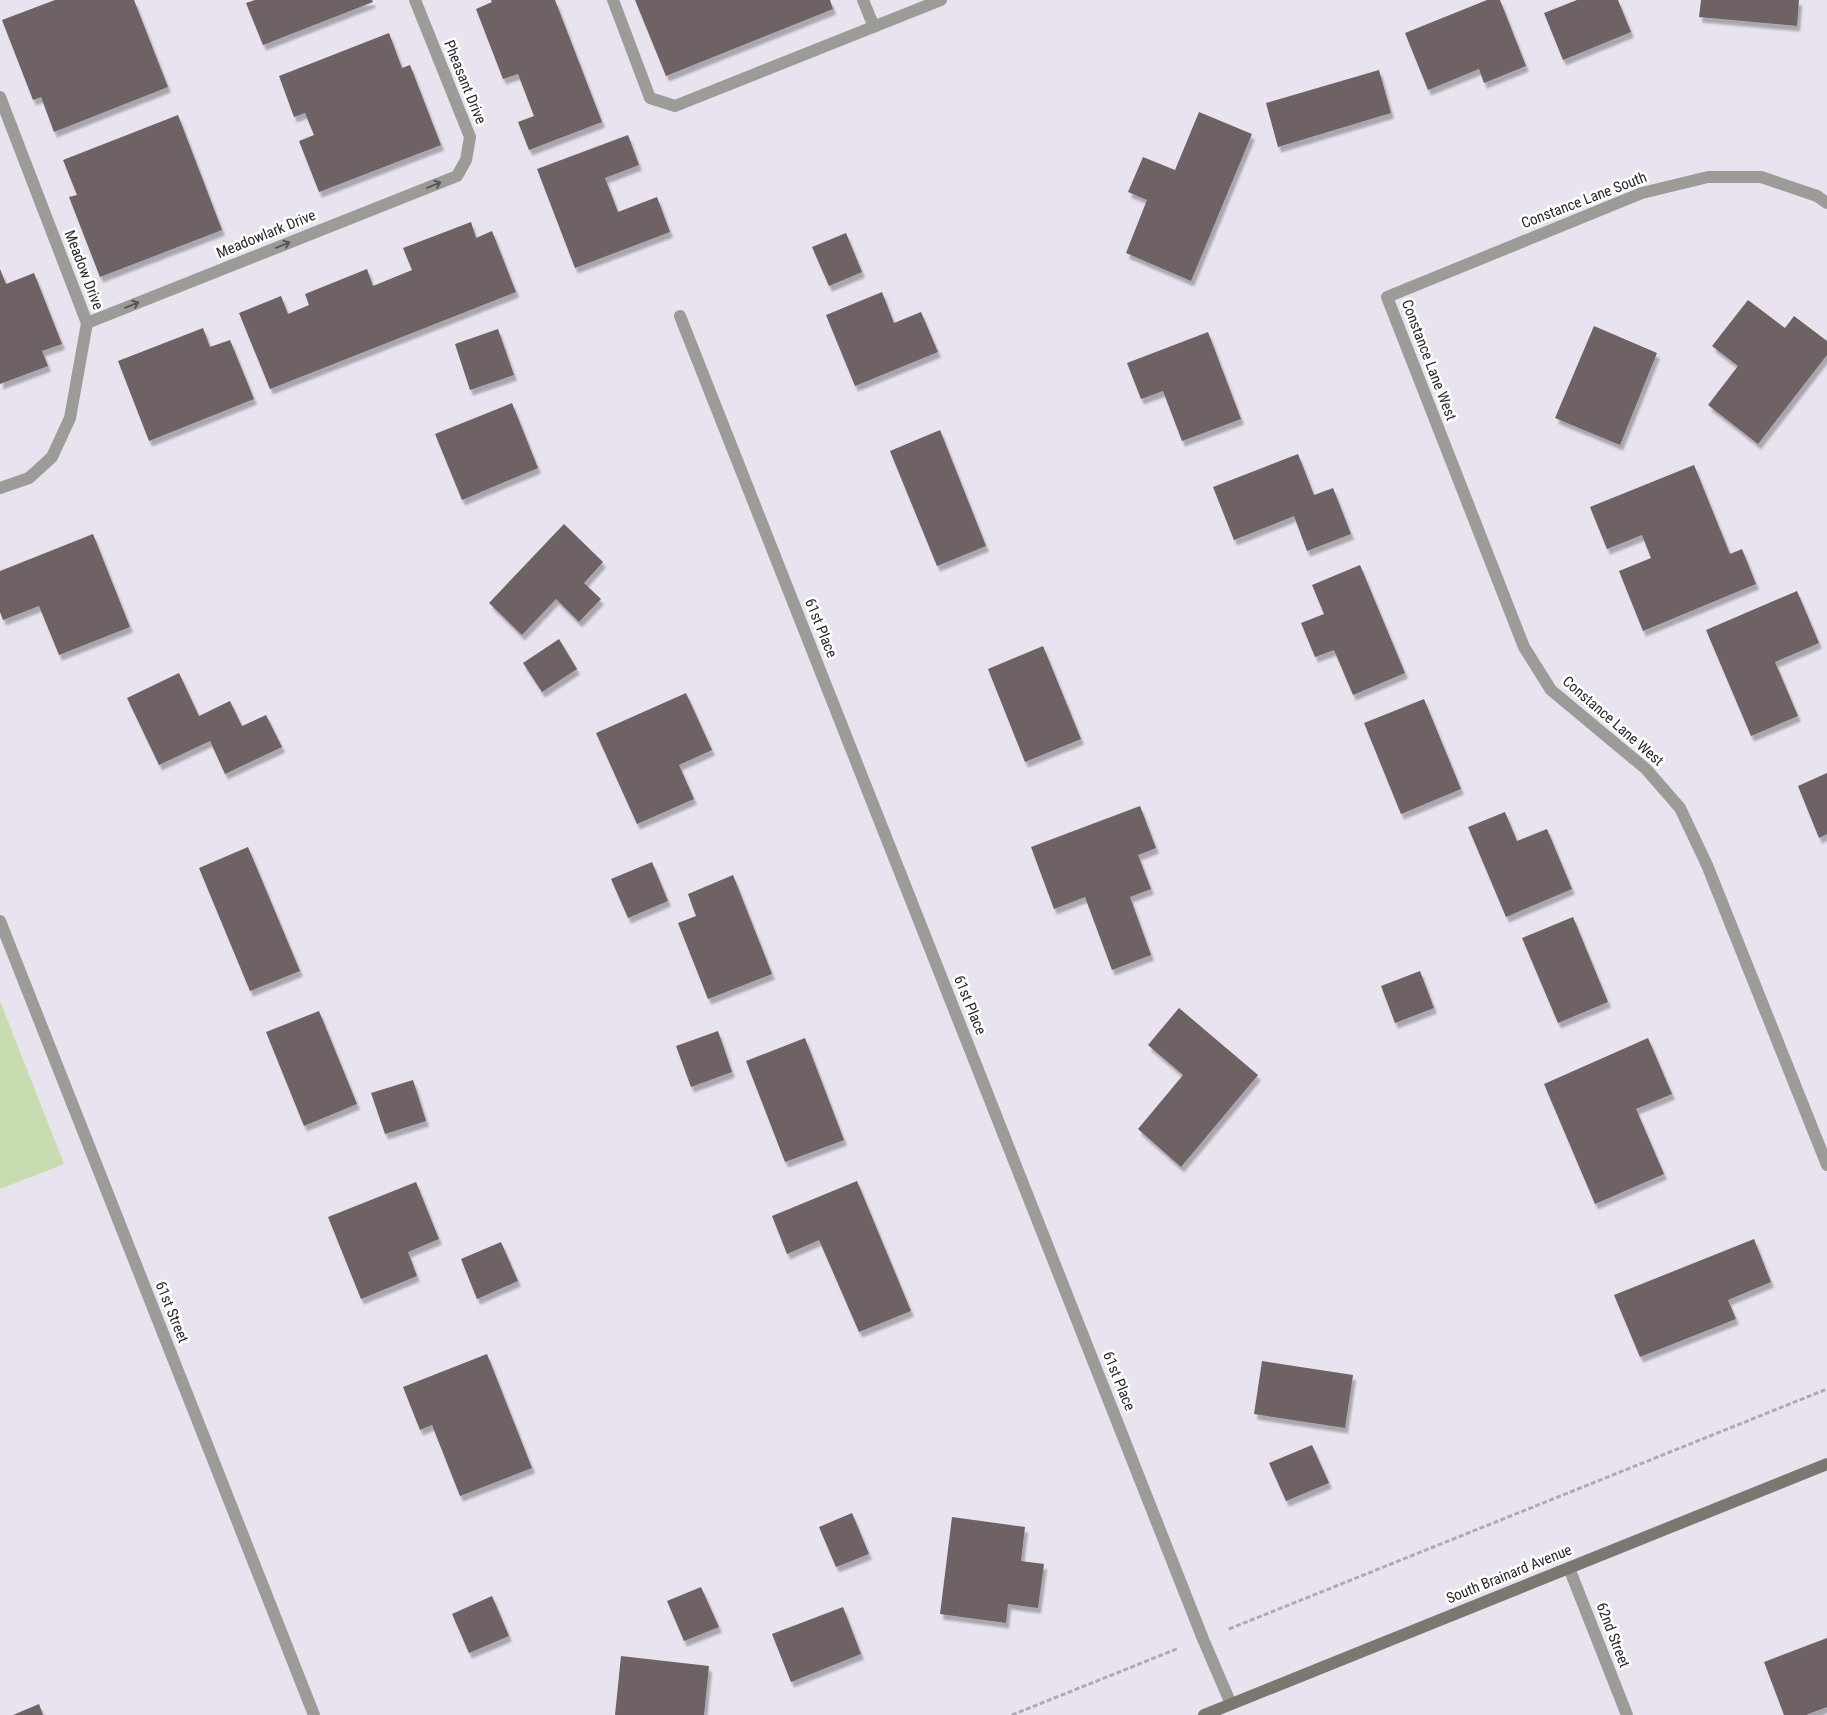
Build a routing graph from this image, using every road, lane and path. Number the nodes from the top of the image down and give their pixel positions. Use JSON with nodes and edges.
{"nodes":[{"id":1,"x":415,"y":0,"type":"edge"},
{"id":2,"x":613,"y":0,"type":"edge"},
{"id":3,"x":863,"y":0,"type":"edge"},
{"id":4,"x":941,"y":0,"type":"edge"},
{"id":5,"x":874,"y":27,"type":"junction"},
{"id":6,"x":0,"y":97,"type":"edge"},
{"id":7,"x":457,"y":176,"type":"joint"},
{"id":8,"x":1827,"y":202,"type":"edge"},
{"id":9,"x":1387,"y":297,"type":"joint"},
{"id":10,"x":680,"y":316,"type":"dead end"},
{"id":11,"x":87,"y":323,"type":"junction"},
{"id":12,"x":0,"y":488,"type":"edge"},
{"id":13,"x":0,"y":921,"type":"edge"},
{"id":14,"x":1827,"y":1165,"type":"edge"},
{"id":15,"x":1827,"y":1389,"type":"edge"},
{"id":16,"x":1827,"y":1464,"type":"edge"},
{"id":17,"x":1569,"y":1568,"type":"junction"},
{"id":18,"x":1203,"y":1639,"type":"junction"},
{"id":19,"x":1232,"y":1704,"type":"junction"},
{"id":20,"x":314,"y":1715,"type":"edge"},
{"id":21,"x":1012,"y":1715,"type":"edge"},
{"id":22,"x":1204,"y":1715,"type":"edge"},
{"id":23,"x":1627,"y":1715,"type":"edge"}],
"edges":[{"from":1,"to":7,"type":"street","name":"Pheasant Drive"},
{"from":2,"to":5,"type":"street"},
{"from":3,"to":5,"type":"street"},
{"from":4,"to":5,"type":"street"},
{"from":6,"to":11,"type":"street","name":"Meadow Drive"},
{"from":11,"to":7,"type":"street","name":"Meadowlark Drive","one_way":true},
{"from":8,"to":9,"type":"street","name":"Constance Lane South"},
{"from":9,"to":14,"type":"street","name":"Constance Lane West"},
{"from":10,"to":18,"type":"street","name":"61st Place"},
{"from":11,"to":12,"type":"street","name":"Meadow Drive"},
{"from":13,"to":20,"type":"street","name":"61st Street"},
{"from":15,"to":18,"type":"path"},
{"from":16,"to":17,"type":"street","name":"South Brainard Avenue"},
{"from":17,"to":19,"type":"street","name":"South Brainard Avenue"},
{"from":17,"to":23,"type":"street","name":"62nd Street"},
{"from":18,"to":19,"type":"street","name":"61st Place"},
{"from":18,"to":21,"type":"path"},
{"from":19,"to":22,"type":"street","name":"South Brainard Avenue"}]}
